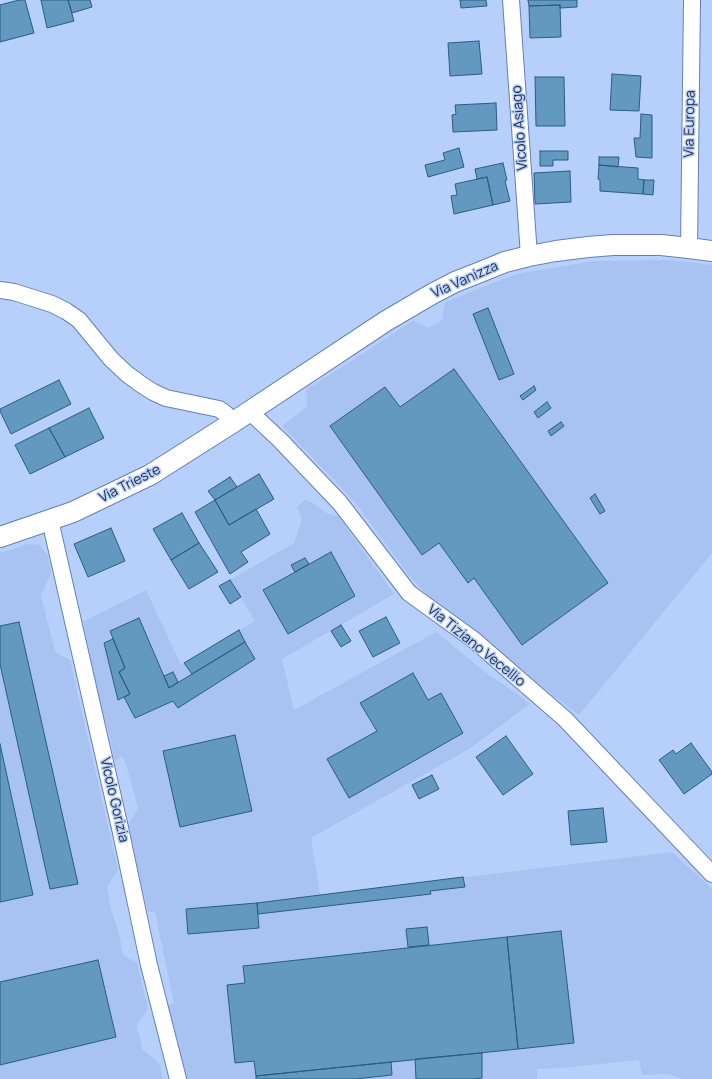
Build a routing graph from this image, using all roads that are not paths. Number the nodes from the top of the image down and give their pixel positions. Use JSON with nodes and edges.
{"nodes":[{"id":1,"x":511,"y":0,"type":"edge"},
{"id":2,"x":692,"y":0,"type":"edge"},
{"id":3,"x":689,"y":248,"type":"junction"},
{"id":4,"x":712,"y":251,"type":"edge"},
{"id":5,"x":529,"y":256,"type":"junction"},
{"id":6,"x":0,"y":290,"type":"edge"},
{"id":7,"x":249,"y":411,"type":"junction"},
{"id":8,"x":232,"y":423,"type":"junction"},
{"id":9,"x":50,"y":520,"type":"junction"},
{"id":10,"x":0,"y":537,"type":"edge"},
{"id":11,"x":712,"y":874,"type":"edge"},
{"id":12,"x":178,"y":1079,"type":"edge"}],
"edges":[{"from":1,"to":5,"type":"street","name":"Vicolo Asiago"},
{"from":2,"to":3,"type":"street","name":"Via Europa"},
{"from":3,"to":4,"type":"street","name":"Via Vanizza"},
{"from":3,"to":5,"type":"street","name":"Via Vanizza"},
{"from":5,"to":7,"type":"street","name":"Via Vanizza"},
{"from":6,"to":8,"type":"street"},
{"from":7,"to":8,"type":"street","name":"Via Trieste"},
{"from":7,"to":11,"type":"street","name":"Via Tiziano Vecellio"},
{"from":8,"to":9,"type":"street","name":"Via Trieste"},
{"from":9,"to":10,"type":"street","name":"Via Trieste"},
{"from":9,"to":12,"type":"street","name":"Vicolo Gorizia"}]}
